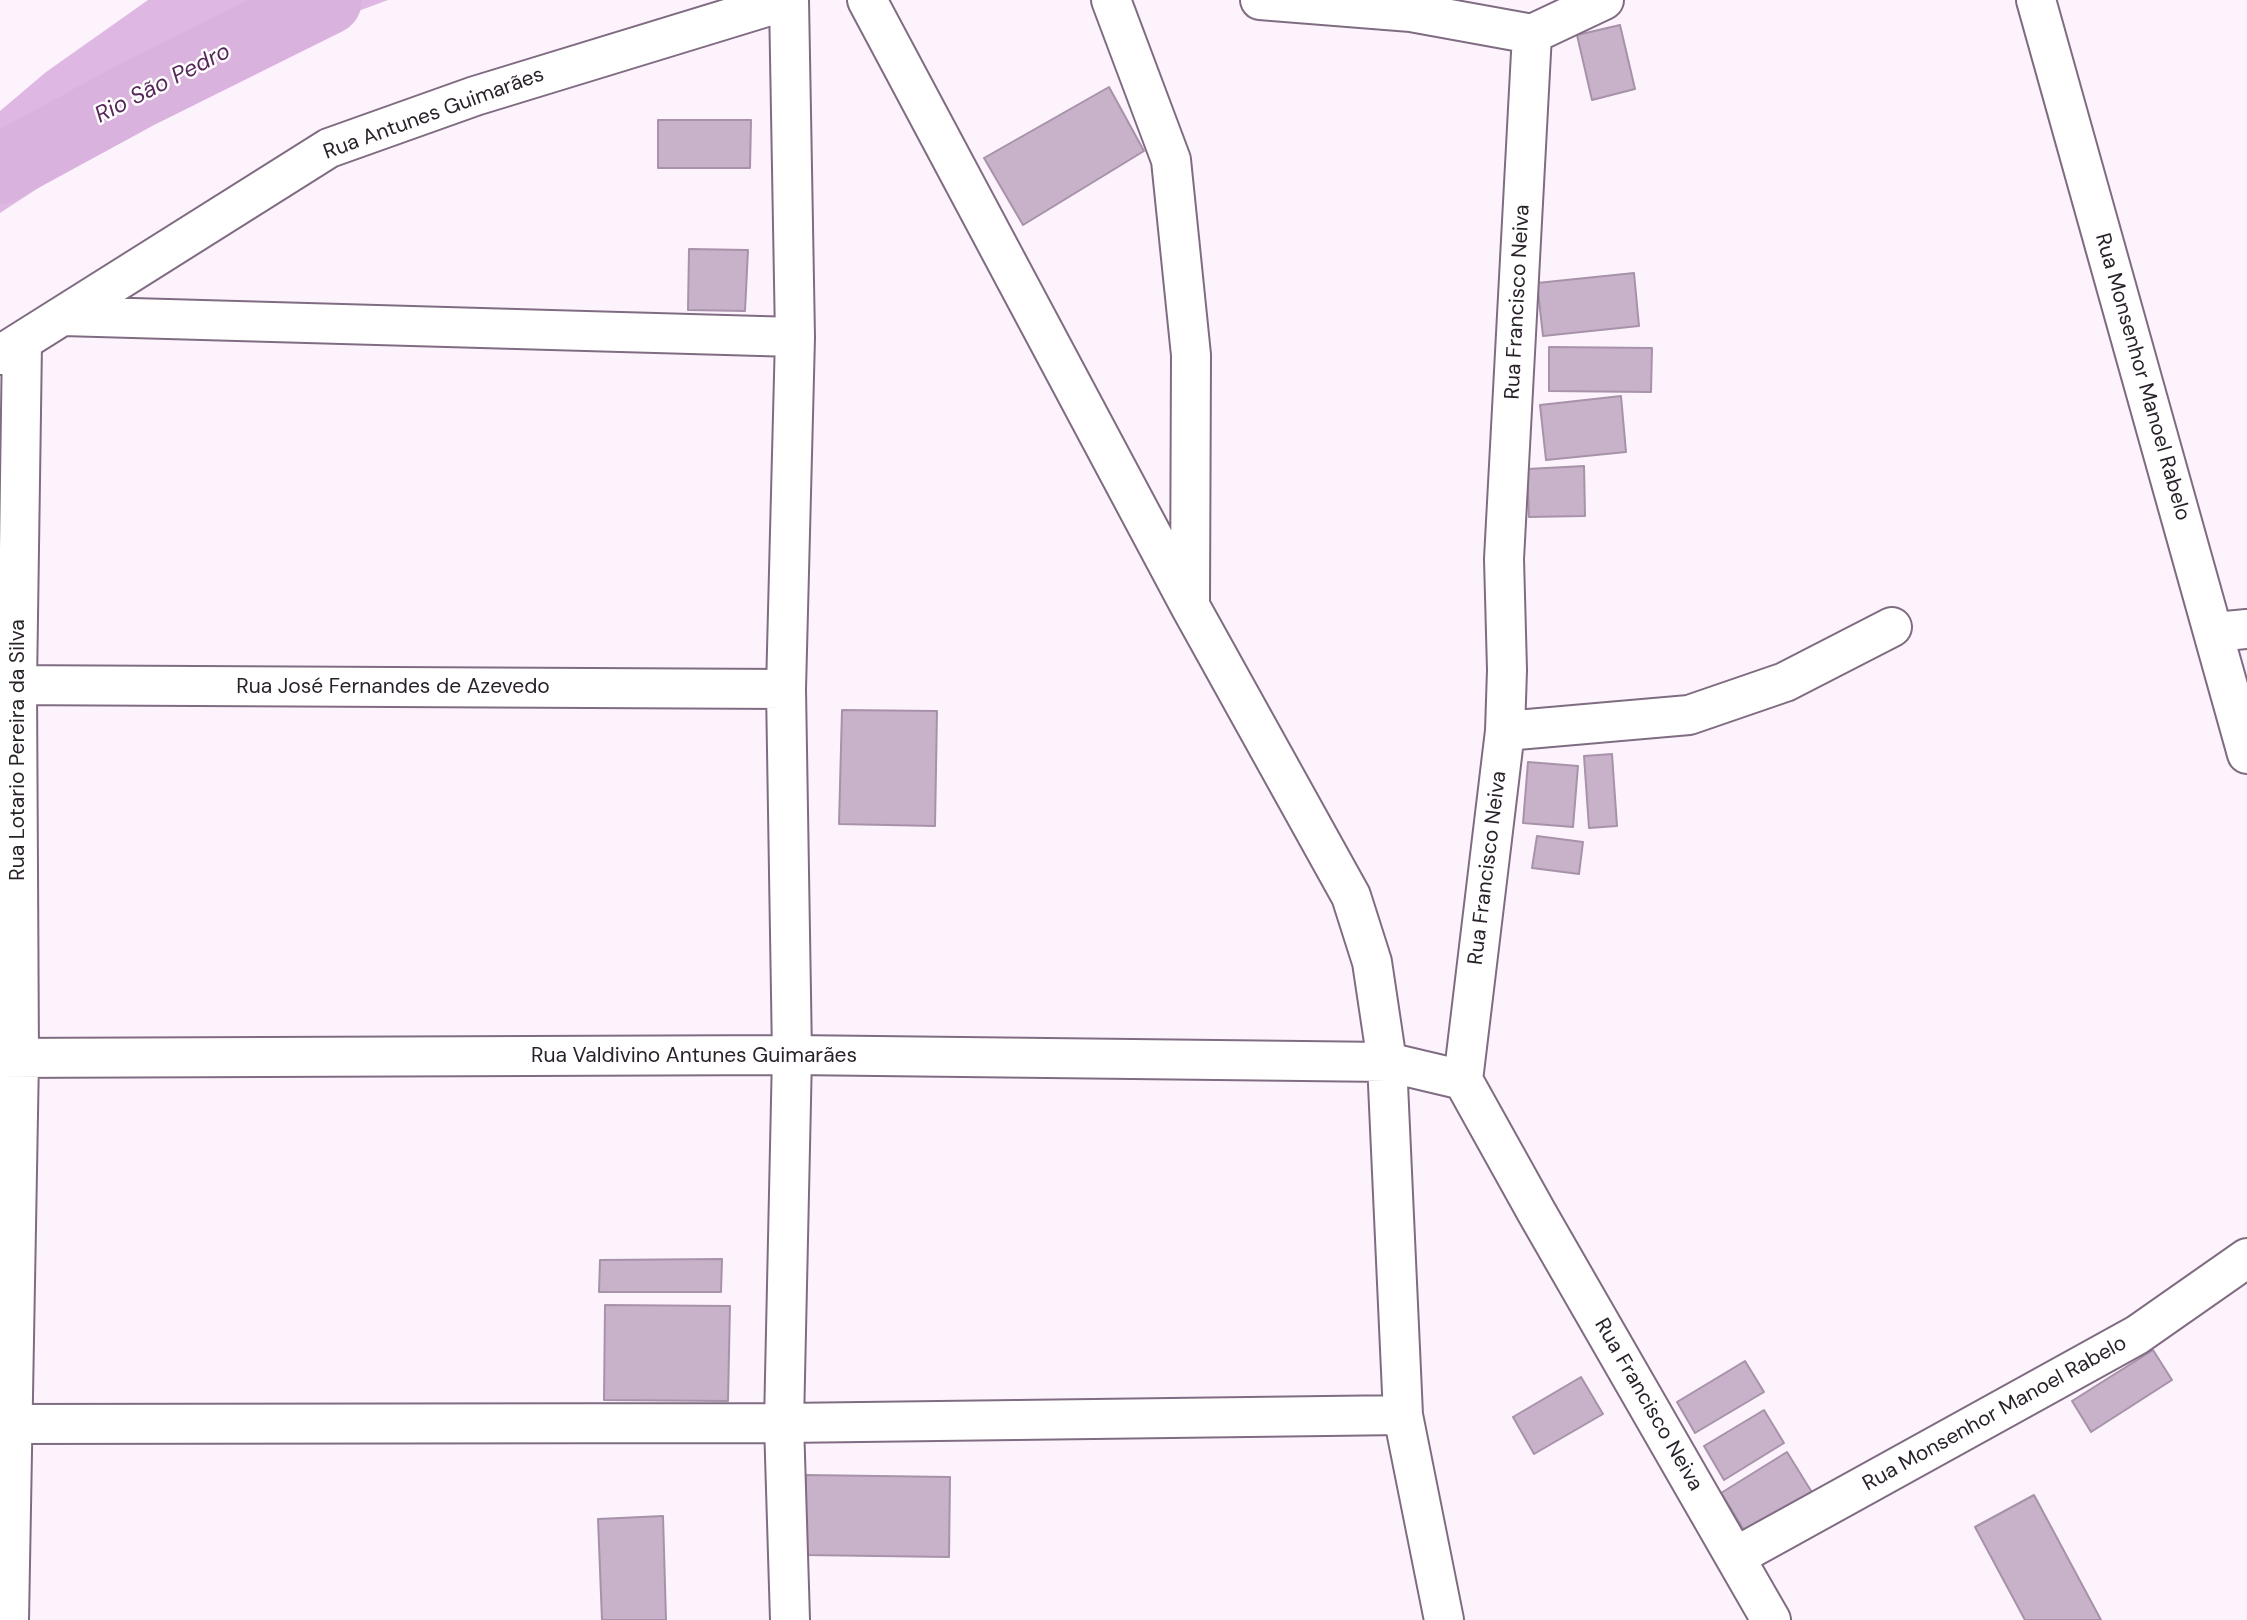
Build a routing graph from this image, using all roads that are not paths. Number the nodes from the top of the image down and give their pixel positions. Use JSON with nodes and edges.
{"nodes":[{"id":1,"x":789,"y":0,"type":"edge"},
{"id":2,"x":866,"y":0,"type":"edge"},
{"id":3,"x":1111,"y":0,"type":"edge"},
{"id":4,"x":1260,"y":0,"type":"edge"},
{"id":5,"x":1604,"y":0,"type":"edge"},
{"id":6,"x":2036,"y":0,"type":"edge"},
{"id":7,"x":1532,"y":34,"type":"junction"},
{"id":8,"x":63,"y":316,"type":"junction"},
{"id":9,"x":795,"y":337,"type":"junction"},
{"id":10,"x":11,"y":349,"type":"edge"},
{"id":11,"x":1191,"y":606,"type":"junction"},
{"id":12,"x":1892,"y":627,"type":"dead end"},
{"id":13,"x":2231,"y":630,"type":"edge"},
{"id":14,"x":9,"y":685,"type":"edge"},
{"id":15,"x":786,"y":690,"type":"junction"},
{"id":16,"x":1504,"y":731,"type":"junction"},
{"id":17,"x":2247,"y":754,"type":"edge"},
{"id":18,"x":792,"y":1055,"type":"junction"},
{"id":19,"x":10,"y":1058,"type":"edge"},
{"id":20,"x":1387,"y":1062,"type":"junction"},
{"id":21,"x":1463,"y":1080,"type":"junction"},
{"id":22,"x":2247,"y":1258,"type":"edge"},
{"id":23,"x":1403,"y":1415,"type":"junction"},
{"id":24,"x":784,"y":1423,"type":"junction"},
{"id":25,"x":6,"y":1424,"type":"edge"},
{"id":26,"x":1735,"y":1557,"type":"junction"},
{"id":27,"x":9,"y":1620,"type":"edge"},
{"id":28,"x":790,"y":1620,"type":"edge"},
{"id":29,"x":1444,"y":1620,"type":"edge"},
{"id":30,"x":1771,"y":1620,"type":"edge"}],
"edges":[{"from":1,"to":8,"type":"street","name":"Rua Antunes Guimarães"},
{"from":1,"to":9,"type":"street"},
{"from":2,"to":11,"type":"street"},
{"from":3,"to":11,"type":"street"},
{"from":4,"to":7,"type":"street"},
{"from":5,"to":7,"type":"street"},
{"from":6,"to":13,"type":"street","name":"Rua Monsenhor Manoel Rabelo"},
{"from":7,"to":16,"type":"street","name":"Rua Francisco Neiva"},
{"from":8,"to":9,"type":"street"},
{"from":8,"to":10,"type":"street","name":"Rua Antunes Guimarães"},
{"from":9,"to":15,"type":"street"},
{"from":10,"to":14,"type":"street","name":"Rua Lotario Pereira da Silva"},
{"from":11,"to":20,"type":"street"},
{"from":12,"to":16,"type":"street"},
{"from":13,"to":17,"type":"street","name":"Rua Monsenhor Manoel Rabelo"},
{"from":14,"to":15,"type":"street","name":"Rua José Fernandes de Azevedo"},
{"from":14,"to":19,"type":"street","name":"Rua Lotario Pereira da Silva"},
{"from":15,"to":18,"type":"street"},
{"from":16,"to":21,"type":"street","name":"Rua Francisco Neiva"},
{"from":18,"to":19,"type":"street","name":"Rua Valdivino Antunes Guimarães"},
{"from":18,"to":20,"type":"street","name":"Rua Valdivino Antunes Guimarães"},
{"from":18,"to":24,"type":"street"},
{"from":19,"to":25,"type":"street","name":"Rua Lotario Pereira da Silva"},
{"from":20,"to":21,"type":"street","name":"Rua Valdivino Antunes Guimarães"},
{"from":20,"to":23,"type":"street"},
{"from":21,"to":26,"type":"street","name":"Rua Francisco Neiva"},
{"from":22,"to":26,"type":"street","name":"Rua Monsenhor Manoel Rabelo"},
{"from":23,"to":24,"type":"street"},
{"from":23,"to":29,"type":"street"},
{"from":24,"to":25,"type":"street"},
{"from":24,"to":28,"type":"street"},
{"from":25,"to":27,"type":"street","name":"Rua Lotario Pereira da Silva"},
{"from":26,"to":30,"type":"street","name":"Rua Francisco Neiva"}]}
